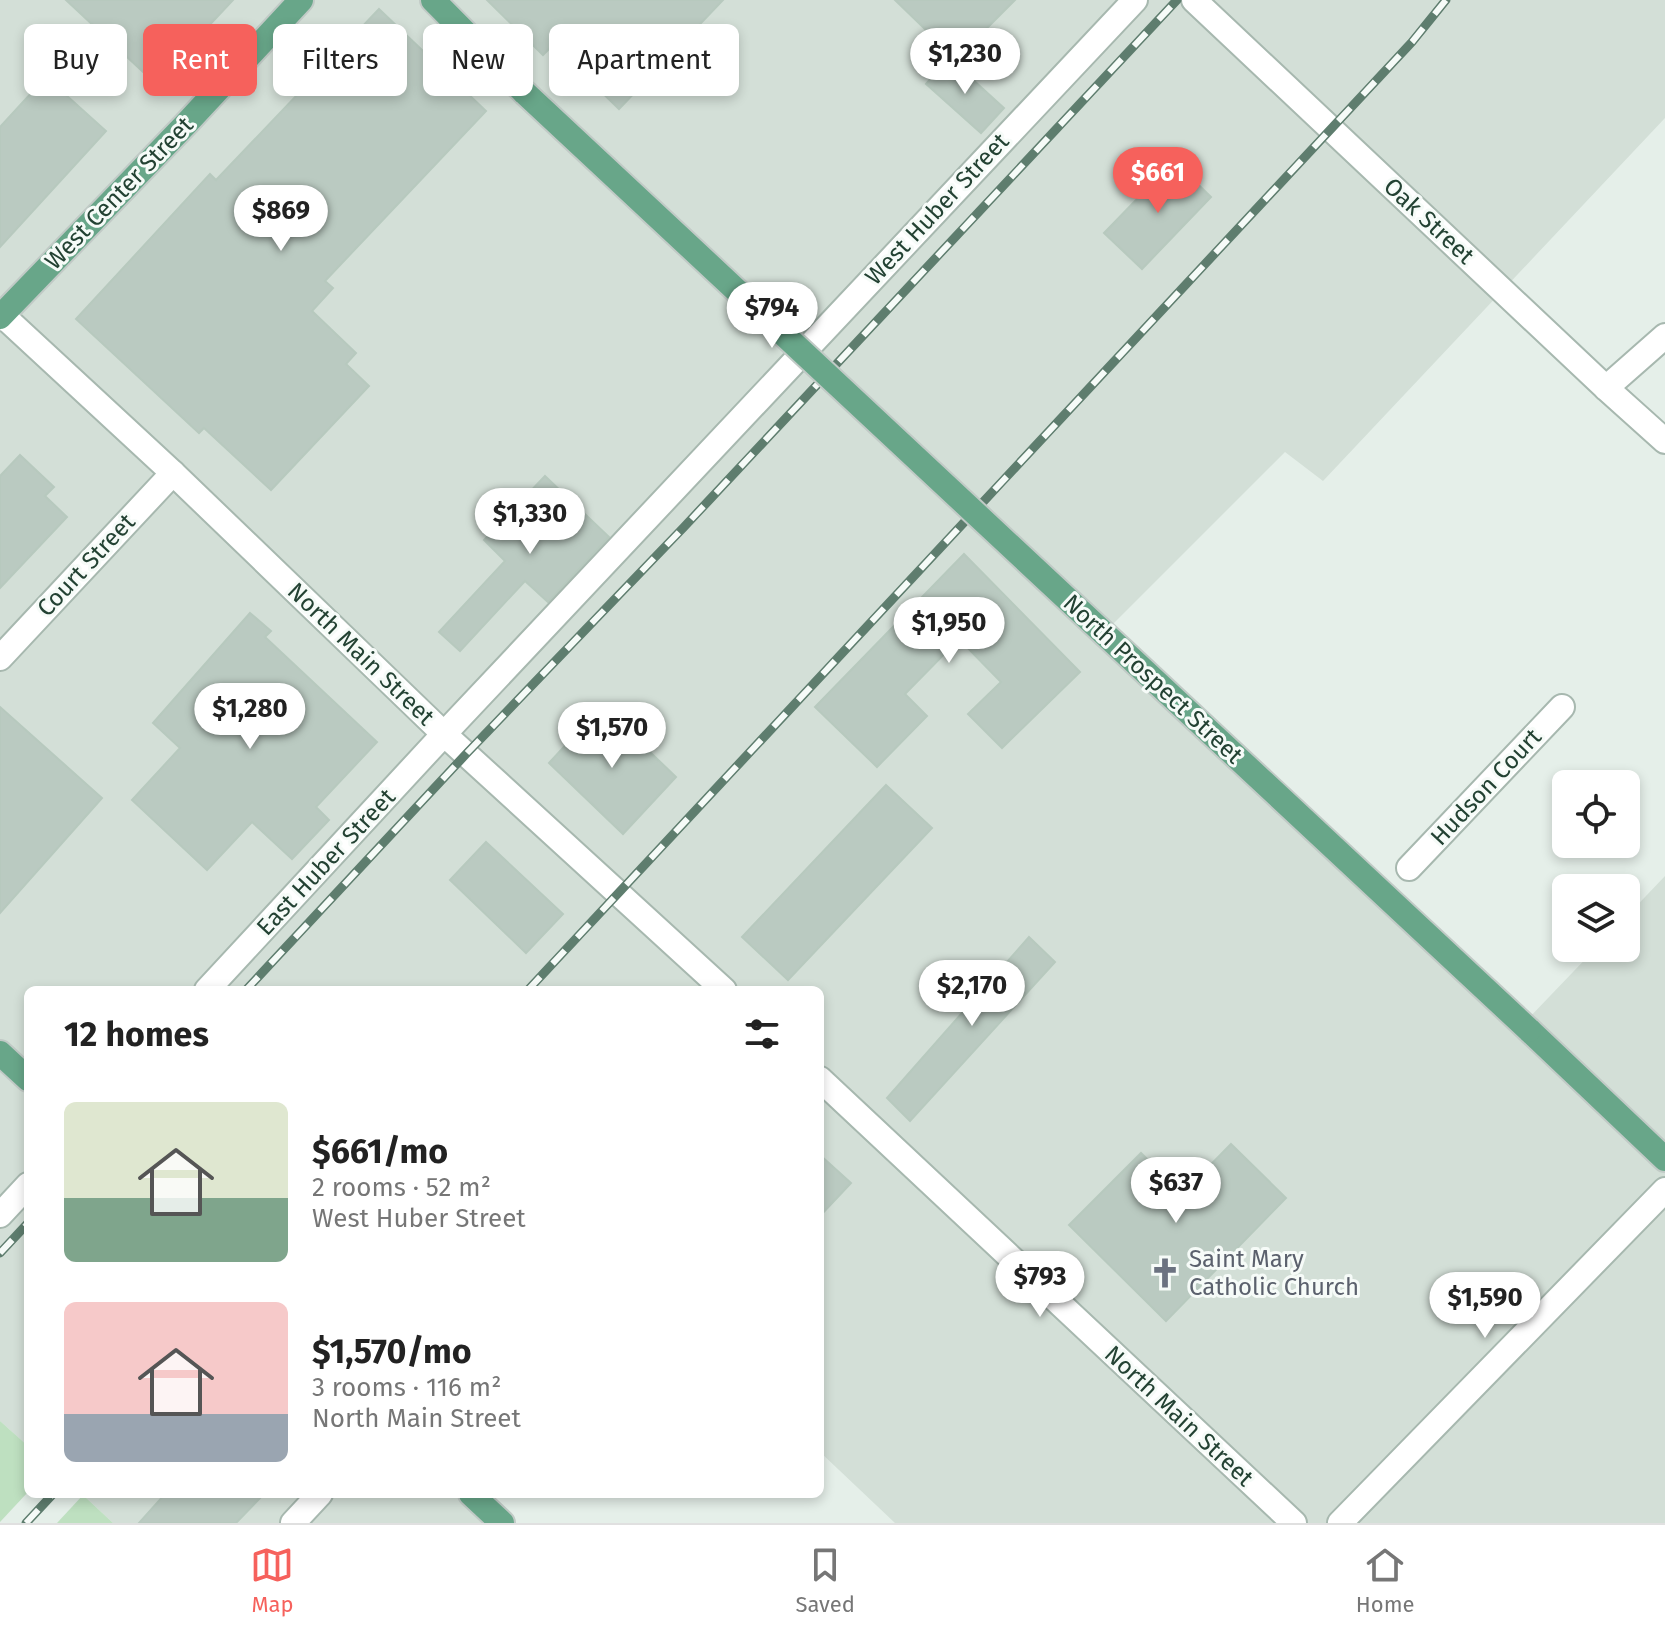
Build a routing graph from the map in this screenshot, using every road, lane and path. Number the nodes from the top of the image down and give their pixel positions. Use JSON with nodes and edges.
{"nodes":[{"id":1,"x":301,"y":0,"type":"edge"},
{"id":2,"x":433,"y":0,"type":"edge"},
{"id":3,"x":1135,"y":0,"type":"edge"},
{"id":4,"x":1194,"y":0,"type":"edge"},
{"id":5,"x":1,"y":315,"type":"edge"},
{"id":6,"x":1665,"y":336,"type":"edge"},
{"id":7,"x":1606,"y":388,"type":"junction"},
{"id":8,"x":1665,"y":441,"type":"edge"},
{"id":9,"x":173,"y":473,"type":"junction"},
{"id":10,"x":0,"y":658,"type":"edge"},
{"id":11,"x":1562,"y":707,"type":"dead end"},
{"id":12,"x":444,"y":734,"type":"junction"},
{"id":13,"x":1409,"y":868,"type":"dead end"},
{"id":14,"x":211,"y":986,"type":"edge"},
{"id":15,"x":720,"y":986,"type":"edge"},
{"id":16,"x":0,"y":1053,"type":"edge"},
{"id":17,"x":24,"y":1075,"type":"edge"},
{"id":18,"x":824,"y":1083,"type":"edge"},
{"id":19,"x":1665,"y":1159,"type":"edge"},
{"id":20,"x":24,"y":1189,"type":"edge"},
{"id":21,"x":1665,"y":1190,"type":"edge"},
{"id":22,"x":0,"y":1215,"type":"edge"},
{"id":23,"x":316,"y":1498,"type":"edge"},
{"id":24,"x":475,"y":1498,"type":"edge"},
{"id":25,"x":293,"y":1523,"type":"edge"},
{"id":26,"x":502,"y":1523,"type":"edge"},
{"id":27,"x":1294,"y":1523,"type":"edge"},
{"id":28,"x":1340,"y":1523,"type":"edge"}],
"edges":[{"from":1,"to":5,"type":"main road","name":"West Center Street"},
{"from":2,"to":19,"type":"main road","name":"North Prospect Street","bridge":true},
{"from":3,"to":12,"type":"street","name":"West Huber Street"},
{"from":4,"to":7,"type":"street","name":"Oak Street"},
{"from":5,"to":9,"type":"street","name":"North Main Street"},
{"from":6,"to":7,"type":"street"},
{"from":7,"to":8,"type":"street","name":"Oak Street"},
{"from":9,"to":10,"type":"street","name":"Court Street"},
{"from":9,"to":12,"type":"street","name":"North Main Street"},
{"from":11,"to":13,"type":"street","name":"Hudson Court"},
{"from":12,"to":14,"type":"street","name":"East Huber Street"},
{"from":12,"to":15,"type":"street","name":"North Main Street"},
{"from":16,"to":17,"type":"main road"},
{"from":18,"to":27,"type":"street","name":"North Main Street"},
{"from":20,"to":22,"type":"street"},
{"from":21,"to":28,"type":"street"},
{"from":23,"to":25,"type":"street"},
{"from":24,"to":26,"type":"main road"}]}
